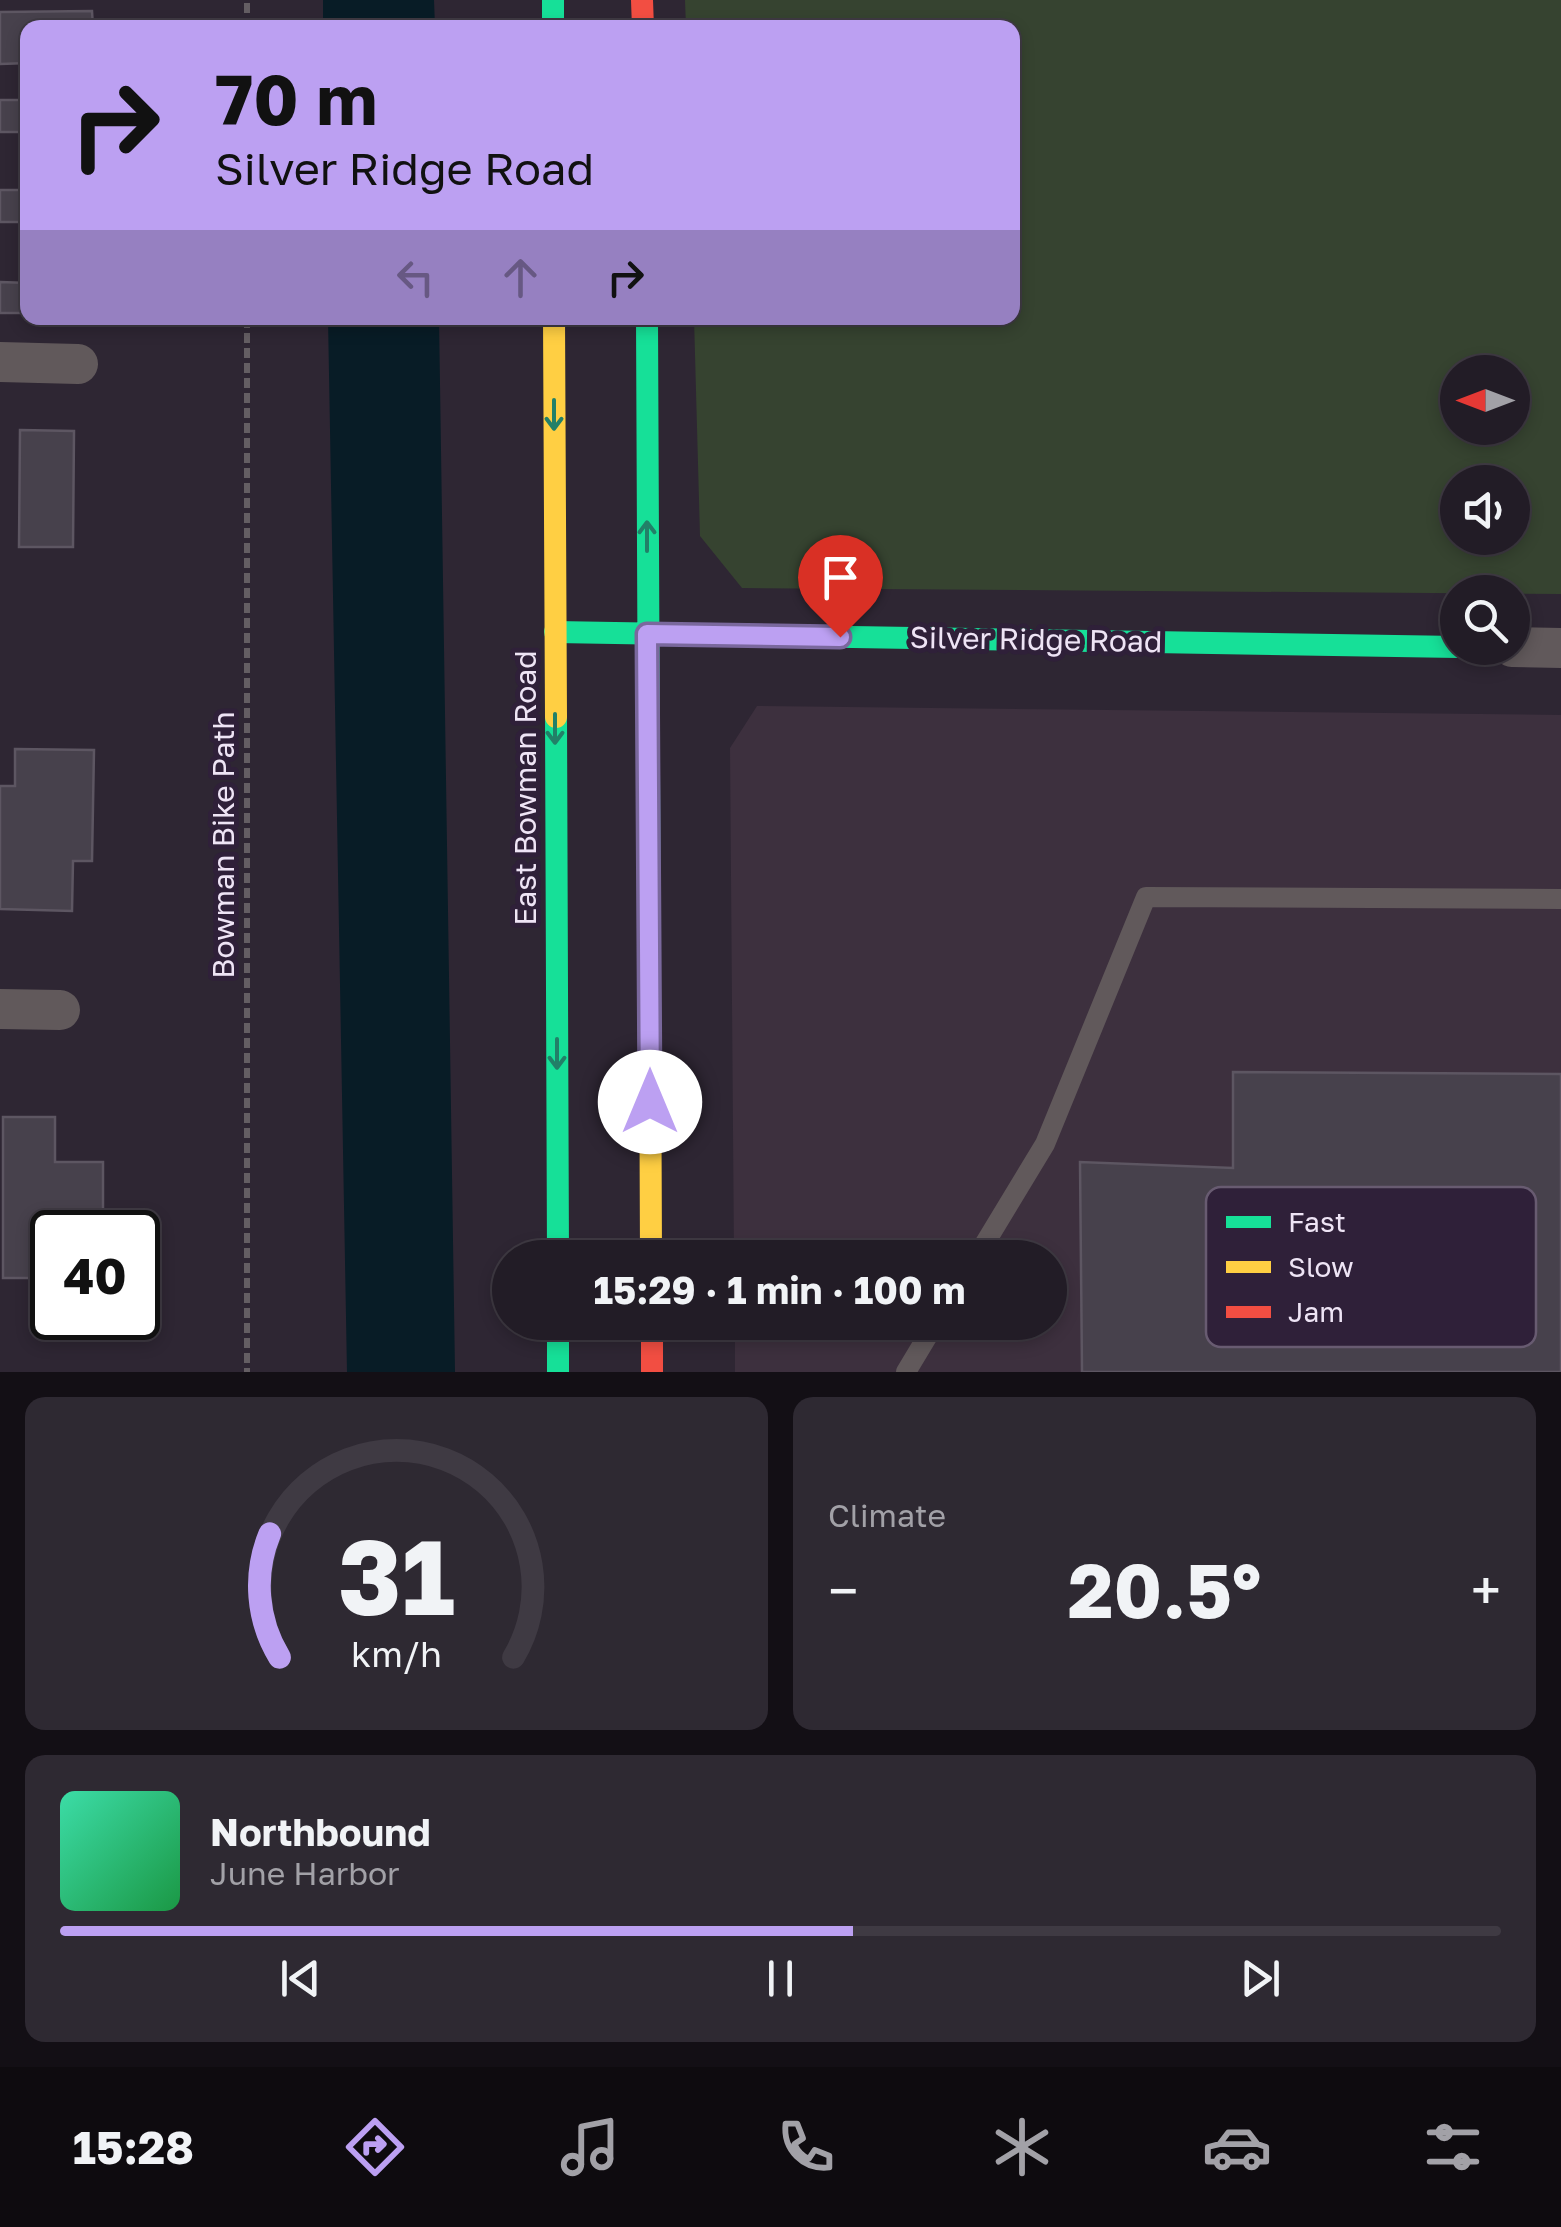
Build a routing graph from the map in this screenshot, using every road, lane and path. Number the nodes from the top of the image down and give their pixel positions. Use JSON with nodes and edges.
{"nodes":[{"id":1,"x":247,"y":325,"type":"edge"},
{"id":2,"x":554,"y":325,"type":"edge"},
{"id":3,"x":647,"y":325,"type":"edge"},
{"id":4,"x":0,"y":362,"type":"edge"},
{"id":5,"x":78,"y":364,"type":"dead end"},
{"id":6,"x":555,"y":632,"type":"junction"},
{"id":7,"x":647,"y":634,"type":"junction"},
{"id":8,"x":1440,"y":646,"type":"edge"},
{"id":9,"x":1530,"y":648,"type":"edge"},
{"id":10,"x":1561,"y":648,"type":"edge"},
{"id":11,"x":1561,"y":899,"type":"edge"},
{"id":12,"x":0,"y":1009,"type":"edge"},
{"id":13,"x":60,"y":1010,"type":"dead end"},
{"id":14,"x":558,"y":1240,"type":"edge"},
{"id":15,"x":651,"y":1240,"type":"edge"},
{"id":16,"x":987,"y":1240,"type":"edge"},
{"id":17,"x":558,"y":1340,"type":"edge"},
{"id":18,"x":652,"y":1340,"type":"edge"},
{"id":19,"x":925,"y":1340,"type":"edge"},
{"id":20,"x":247,"y":1372,"type":"edge"},
{"id":21,"x":558,"y":1372,"type":"edge"},
{"id":22,"x":652,"y":1372,"type":"edge"},
{"id":23,"x":906,"y":1372,"type":"edge"}],
"edges":[{"from":1,"to":20,"type":"path","name":"Bowman Bike Path"},
{"from":2,"to":6,"type":"street","name":"East Bowman Road","one_way":true},
{"from":7,"to":3,"type":"street","one_way":true},
{"from":4,"to":5,"type":"street"},
{"from":6,"to":7,"type":"street","name":"Silver Ridge Road"},
{"from":6,"to":14,"type":"street","name":"East Bowman Road","one_way":true},
{"from":7,"to":8,"type":"street","name":"Silver Ridge Road"},
{"from":7,"to":15,"type":"street"},
{"from":9,"to":10,"type":"street"},
{"from":11,"to":16,"type":"lane"},
{"from":12,"to":13,"type":"street"},
{"from":17,"to":21,"type":"street"},
{"from":18,"to":22,"type":"street"},
{"from":19,"to":23,"type":"lane"}]}
